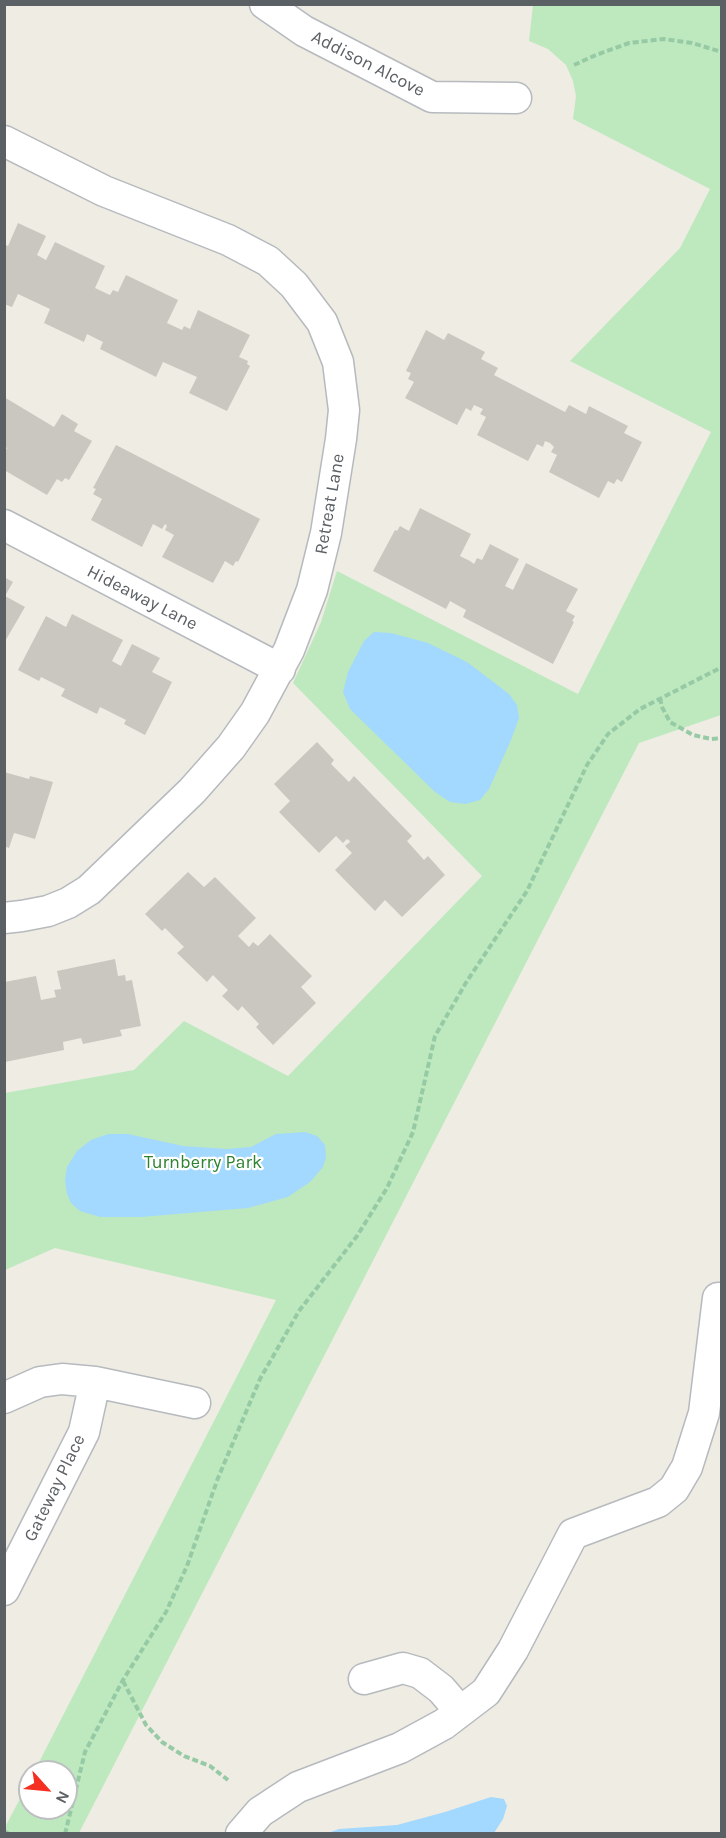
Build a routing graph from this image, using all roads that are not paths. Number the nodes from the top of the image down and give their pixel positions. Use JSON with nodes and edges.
{"nodes":[{"id":1,"x":265,"y":4,"type":"edge"},
{"id":2,"x":516,"y":98,"type":"dead end"},
{"id":3,"x":4,"y":141,"type":"edge"},
{"id":4,"x":4,"y":525,"type":"edge"},
{"id":5,"x":280,"y":669,"type":"junction"},
{"id":6,"x":4,"y":918,"type":"edge"},
{"id":7,"x":720,"y":1298,"type":"edge"},
{"id":8,"x":94,"y":1382,"type":"junction"},
{"id":9,"x":4,"y":1398,"type":"edge"},
{"id":10,"x":195,"y":1403,"type":"dead end"},
{"id":11,"x":4,"y":1590,"type":"edge"},
{"id":12,"x":364,"y":1679,"type":"dead end"},
{"id":13,"x":460,"y":1711,"type":"junction"},
{"id":14,"x":241,"y":1833,"type":"edge"}],
"edges":[{"from":1,"to":2,"type":"street","name":"Addison Alcove"},
{"from":3,"to":5,"type":"street","name":"Retreat Lane"},
{"from":4,"to":5,"type":"street","name":"Hideaway Lane"},
{"from":5,"to":6,"type":"street","name":"Retreat Lane"},
{"from":7,"to":13,"type":"street"},
{"from":8,"to":9,"type":"street"},
{"from":8,"to":10,"type":"street"},
{"from":8,"to":11,"type":"street","name":"Gateway Place"},
{"from":12,"to":13,"type":"street"},
{"from":13,"to":14,"type":"street"}]}
